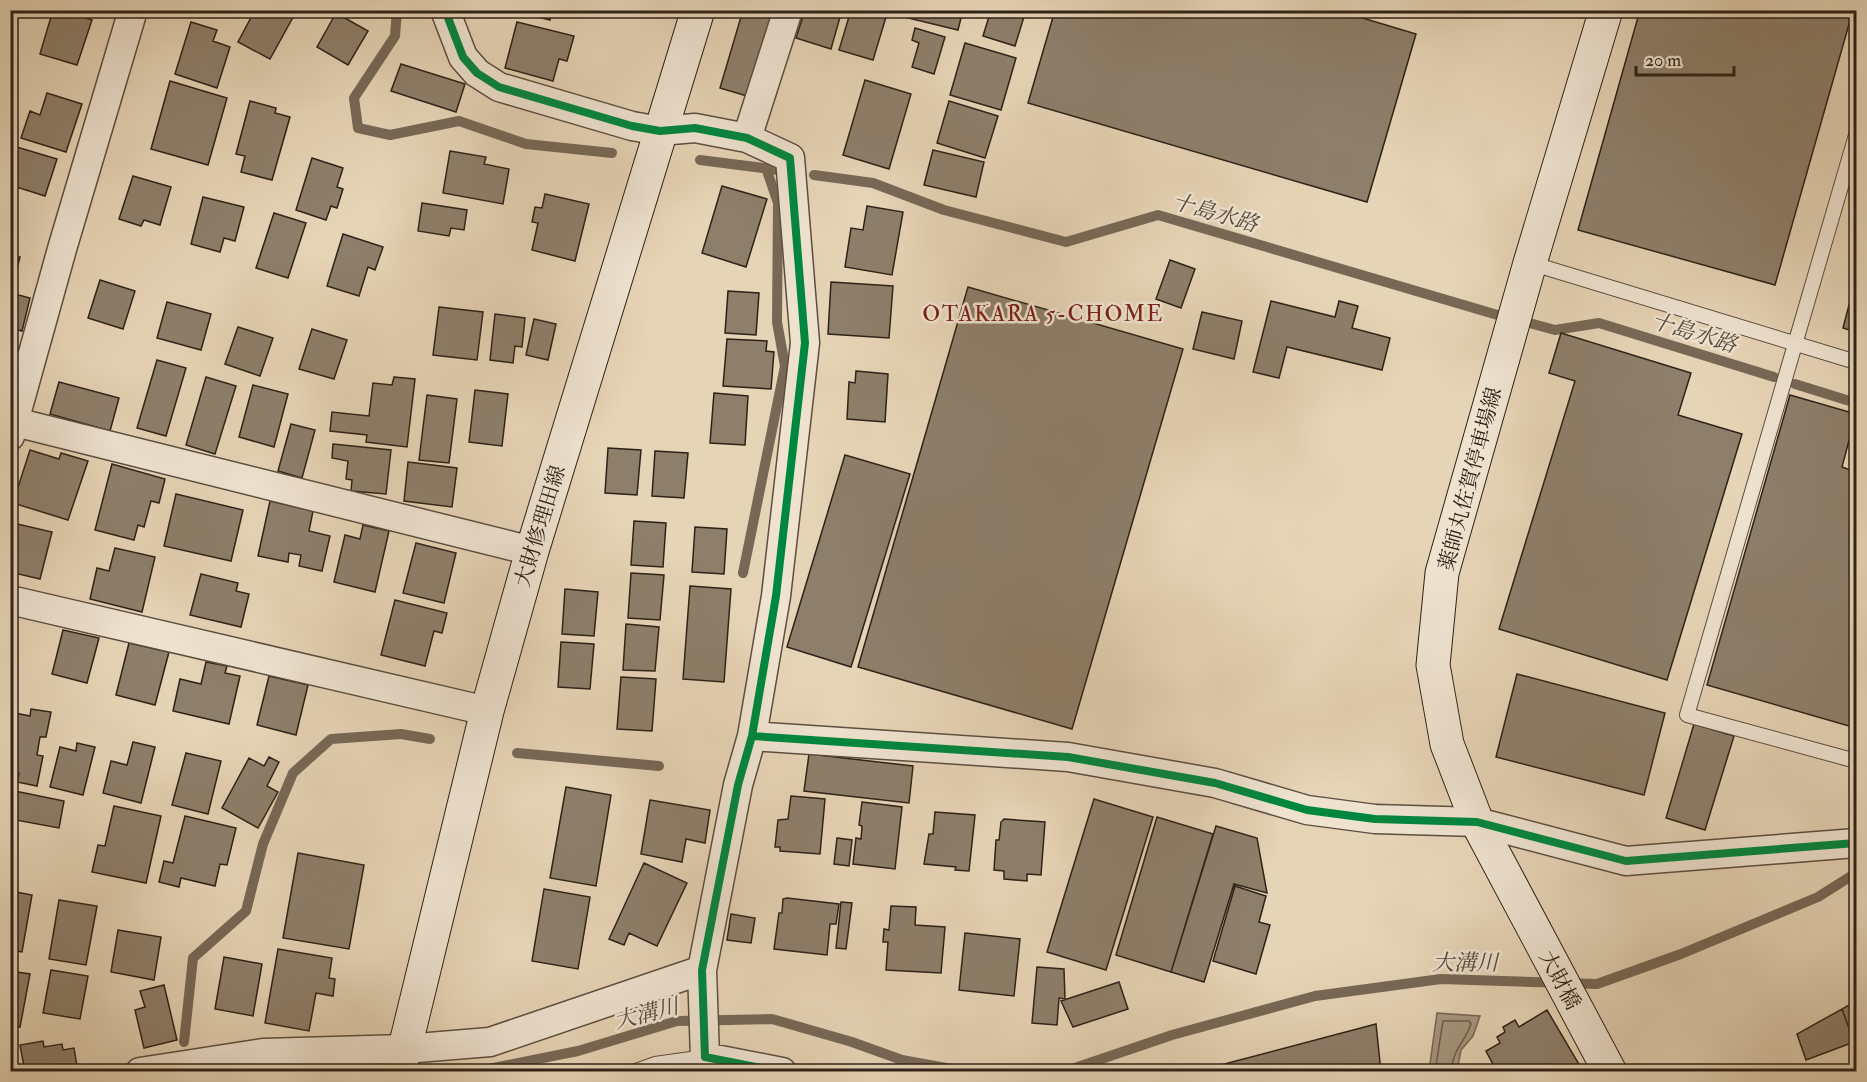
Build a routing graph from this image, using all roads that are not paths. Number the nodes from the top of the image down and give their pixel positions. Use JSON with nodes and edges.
{"nodes":[{"id":1,"x":134,"y":10,"type":"edge"},
{"id":2,"x":445,"y":10,"type":"edge"},
{"id":3,"x":698,"y":10,"type":"edge"},
{"id":4,"x":788,"y":10,"type":"edge"},
{"id":5,"x":1605,"y":10,"type":"edge"},
{"id":6,"x":660,"y":130,"type":"junction"},
{"id":7,"x":1857,"y":135,"type":"edge"},
{"id":8,"x":747,"y":138,"type":"junction"},
{"id":9,"x":1530,"y":263,"type":"junction"},
{"id":10,"x":1795,"y":343,"type":"junction"},
{"id":11,"x":1857,"y":362,"type":"edge"},
{"id":12,"x":13,"y":429,"type":"edge"},
{"id":13,"x":532,"y":551,"type":"junction"},
{"id":14,"x":10,"y":600,"type":"edge"},
{"id":15,"x":487,"y":711,"type":"junction"},
{"id":16,"x":752,"y":736,"type":"junction"},
{"id":17,"x":1857,"y":761,"type":"edge"},
{"id":18,"x":1477,"y":822,"type":"junction"},
{"id":19,"x":1857,"y":843,"type":"edge"},
{"id":20,"x":1538,"y":941,"type":"joint"},
{"id":21,"x":702,"y":970,"type":"junction"},
{"id":22,"x":705,"y":1057,"type":"junction"},
{"id":23,"x":402,"y":1060,"type":"edge"},
{"id":24,"x":140,"y":1071,"type":"edge"},
{"id":25,"x":633,"y":1071,"type":"edge"},
{"id":26,"x":782,"y":1071,"type":"edge"},
{"id":27,"x":1610,"y":1071,"type":"edge"}],
"edges":[{"from":1,"to":12,"type":"street"},
{"from":2,"to":6,"type":"street"},
{"from":3,"to":6,"type":"main road","name":"大財修理田線"},
{"from":4,"to":8,"type":"street"},
{"from":5,"to":9,"type":"main road","name":"薬師丸佐賀停車場線"},
{"from":6,"to":8,"type":"street"},
{"from":6,"to":13,"type":"main road","name":"大財修理田線"},
{"from":7,"to":10,"type":"lane"},
{"from":8,"to":16,"type":"street"},
{"from":9,"to":10,"type":"lane"},
{"from":9,"to":18,"type":"main road","name":"薬師丸佐賀停車場線"},
{"from":10,"to":11,"type":"lane"},
{"from":10,"to":17,"type":"lane"},
{"from":12,"to":13,"type":"street"},
{"from":13,"to":15,"type":"main road","name":"大財修理田線"},
{"from":14,"to":15,"type":"street"},
{"from":15,"to":23,"type":"main road","name":"大財修理田線"},
{"from":16,"to":18,"type":"street"},
{"from":16,"to":21,"type":"street"},
{"from":18,"to":19,"type":"street"},
{"from":18,"to":20,"type":"main road","name":"薬師丸佐賀停車場線"},
{"from":20,"to":27,"type":"main road","name":"大財橋"},
{"from":21,"to":22,"type":"street"},
{"from":21,"to":23,"type":"street"},
{"from":22,"to":25,"type":"lane"},
{"from":22,"to":26,"type":"street"},
{"from":23,"to":24,"type":"street"}]}
